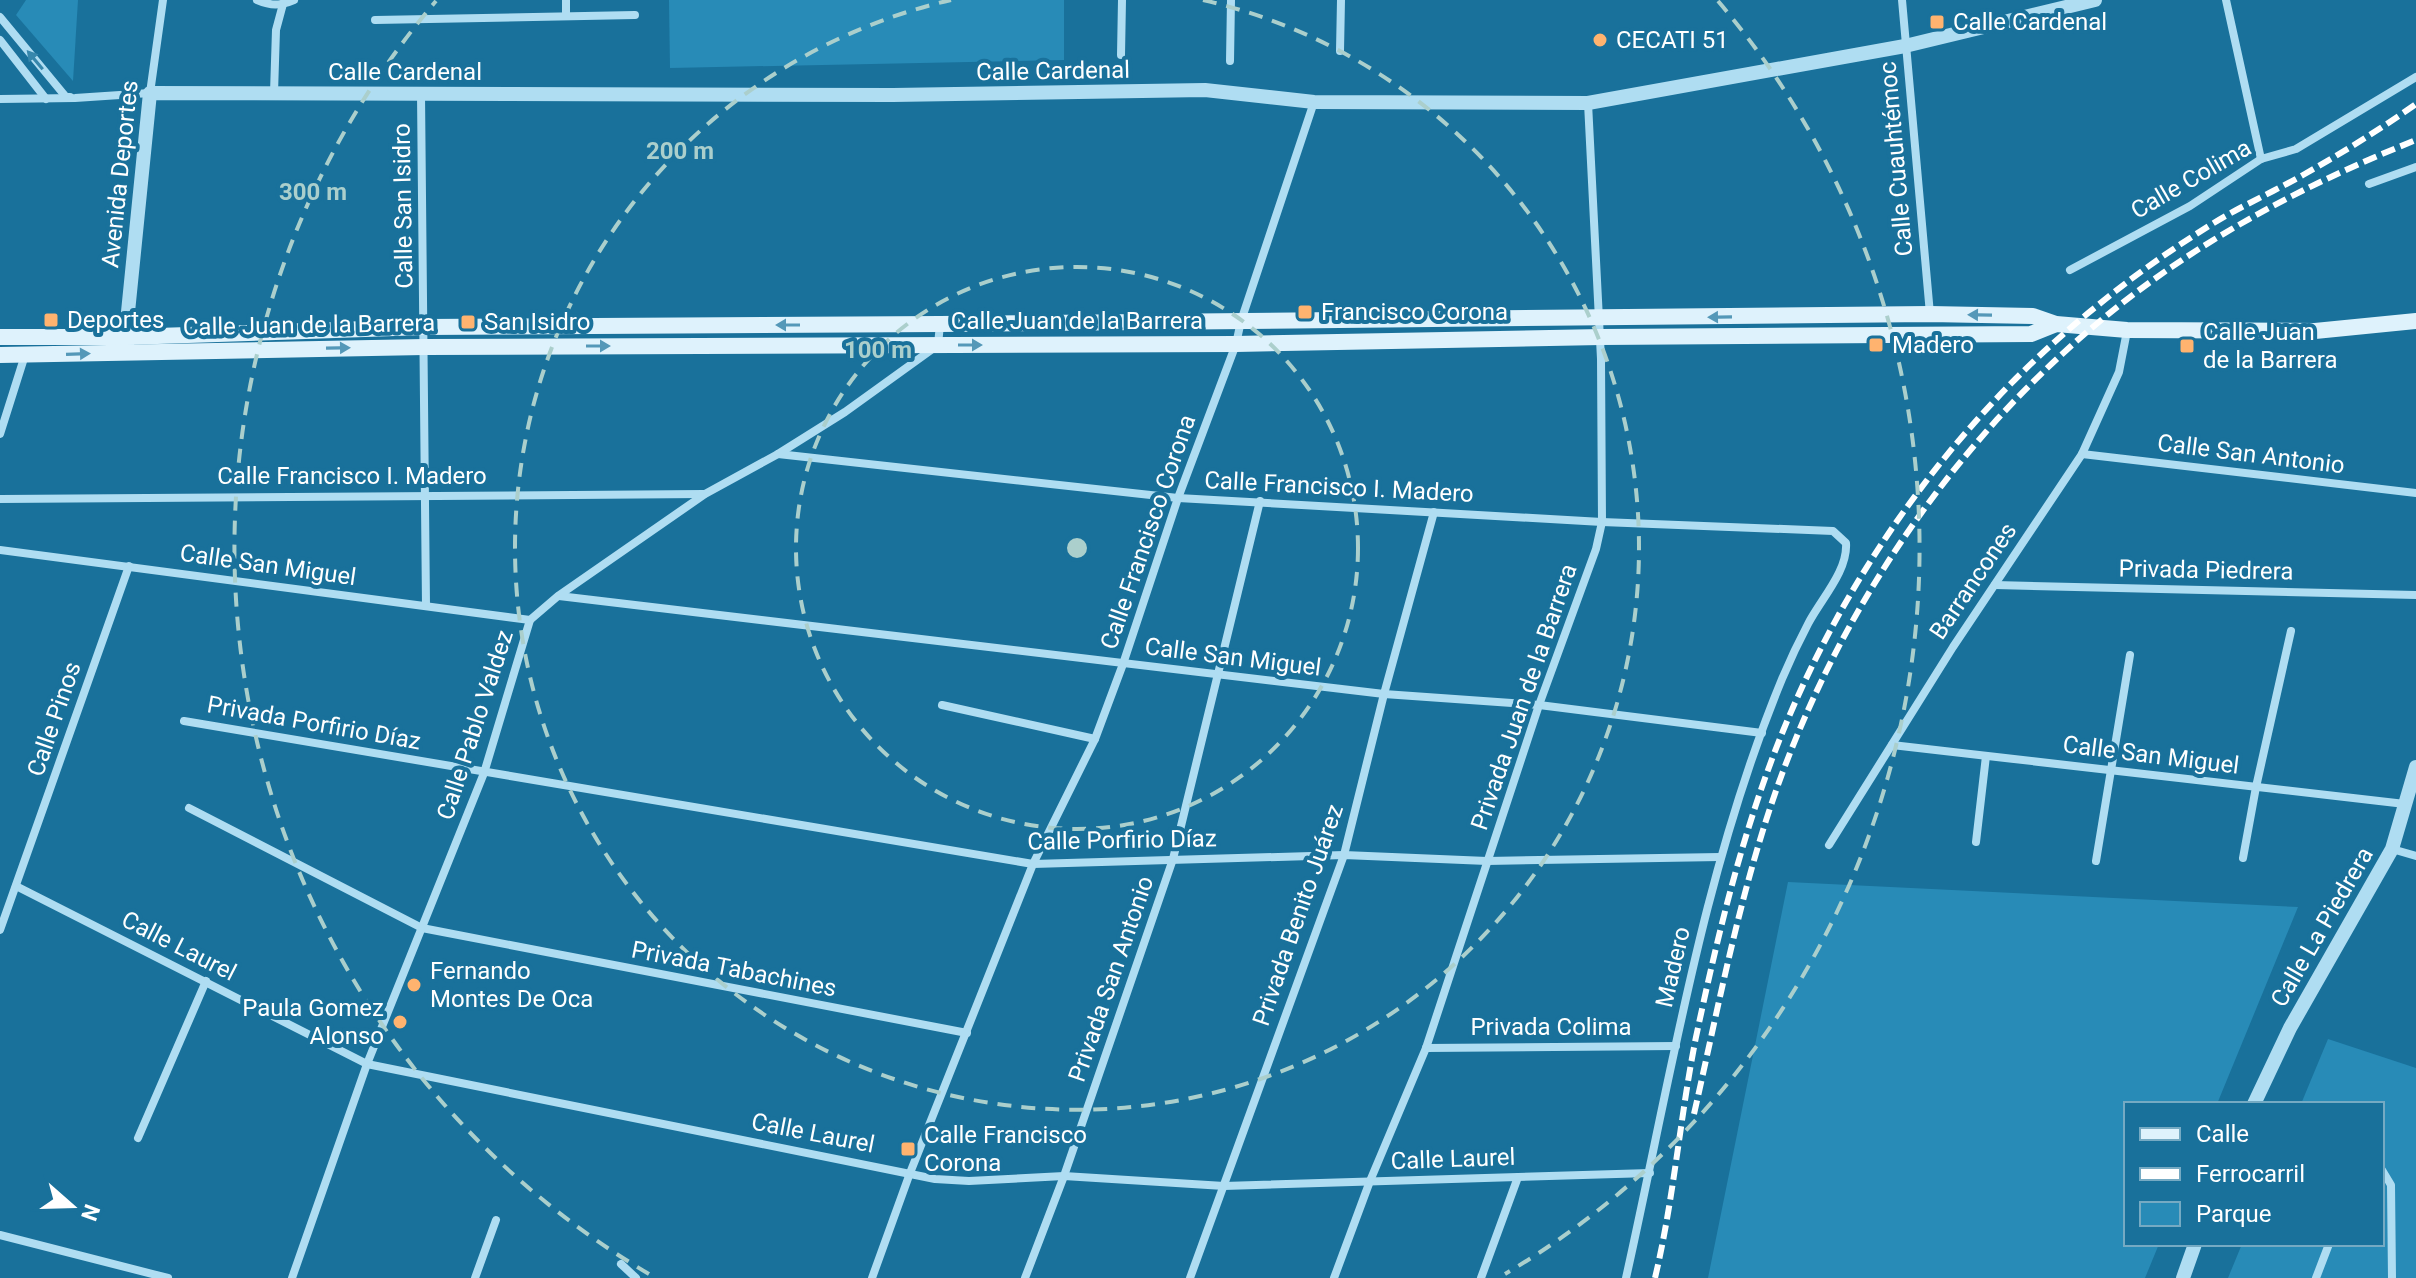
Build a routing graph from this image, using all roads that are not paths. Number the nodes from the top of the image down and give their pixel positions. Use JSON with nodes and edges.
{"nodes":[{"id":1,"x":163,"y":0,"type":"edge"},
{"id":2,"x":257,"y":0,"type":"edge"},
{"id":3,"x":294,"y":0,"type":"edge"},
{"id":4,"x":566,"y":0,"type":"edge"},
{"id":5,"x":1122,"y":0,"type":"edge"},
{"id":6,"x":1231,"y":0,"type":"edge"},
{"id":7,"x":1341,"y":0,"type":"edge"},
{"id":8,"x":1902,"y":0,"type":"edge"},
{"id":9,"x":2095,"y":0,"type":"edge"},
{"id":10,"x":2226,"y":0,"type":"edge"},
{"id":11,"x":283,"y":4,"type":"junction"},
{"id":12,"x":635,"y":15,"type":"dead end"},
{"id":13,"x":566,"y":16,"type":"junction"},
{"id":14,"x":0,"y":17,"type":"edge"},
{"id":15,"x":375,"y":20,"type":"dead end"},
{"id":16,"x":0,"y":40,"type":"edge"},
{"id":17,"x":1905,"y":46,"type":"junction"},
{"id":18,"x":1340,"y":51,"type":"dead end"},
{"id":19,"x":1121,"y":55,"type":"dead end"},
{"id":20,"x":1230,"y":61,"type":"dead end"},
{"id":21,"x":2416,"y":77,"type":"edge"},
{"id":22,"x":150,"y":93,"type":"junction"},
{"id":23,"x":274,"y":93,"type":"junction"},
{"id":24,"x":421,"y":94,"type":"junction"},
{"id":25,"x":75,"y":98,"type":"junction"},
{"id":26,"x":0,"y":99,"type":"edge"},
{"id":27,"x":46,"y":99,"type":"junction"},
{"id":28,"x":1314,"y":102,"type":"junction"},
{"id":29,"x":1588,"y":103,"type":"junction"},
{"id":30,"x":2261,"y":159,"type":"junction"},
{"id":31,"x":2416,"y":167,"type":"edge"},
{"id":32,"x":2369,"y":184,"type":"dead end"},
{"id":33,"x":2070,"y":270,"type":"dead end"},
{"id":34,"x":1930,"y":314,"type":"junction"},
{"id":35,"x":1600,"y":318,"type":"junction"},
{"id":36,"x":1241,"y":321,"type":"junction"},
{"id":37,"x":2416,"y":321,"type":"edge"},
{"id":38,"x":940,"y":324,"type":"junction"},
{"id":39,"x":2056,"y":324,"type":"junction"},
{"id":40,"x":424,"y":327,"type":"junction"},
{"id":41,"x":2127,"y":330,"type":"junction"},
{"id":42,"x":0,"y":337,"type":"edge"},
{"id":43,"x":1601,"y":337,"type":"junction"},
{"id":44,"x":128,"y":344,"type":"junction"},
{"id":45,"x":1236,"y":344,"type":"junction"},
{"id":46,"x":938,"y":345,"type":"junction"},
{"id":47,"x":424,"y":347,"type":"junction"},
{"id":48,"x":0,"y":355,"type":"edge"},
{"id":49,"x":25,"y":355,"type":"junction"},
{"id":50,"x":0,"y":434,"type":"edge"},
{"id":51,"x":778,"y":454,"type":"junction"},
{"id":52,"x":2082,"y":454,"type":"junction"},
{"id":53,"x":2416,"y":493,"type":"edge"},
{"id":54,"x":705,"y":494,"type":"junction"},
{"id":55,"x":426,"y":496,"type":"junction"},
{"id":56,"x":1178,"y":498,"type":"junction"},
{"id":57,"x":0,"y":499,"type":"edge"},
{"id":58,"x":1260,"y":501,"type":"junction"},
{"id":59,"x":1434,"y":512,"type":"junction"},
{"id":60,"x":1602,"y":522,"type":"junction"},
{"id":61,"x":1846,"y":543,"type":"joint"},
{"id":62,"x":0,"y":550,"type":"edge"},
{"id":63,"x":129,"y":566,"type":"junction"},
{"id":64,"x":1995,"y":585,"type":"junction"},
{"id":65,"x":2416,"y":595,"type":"edge"},
{"id":66,"x":558,"y":596,"type":"junction"},
{"id":67,"x":426,"y":606,"type":"junction"},
{"id":68,"x":530,"y":620,"type":"junction"},
{"id":69,"x":2291,"y":631,"type":"dead end"},
{"id":70,"x":2130,"y":655,"type":"dead end"},
{"id":71,"x":1123,"y":664,"type":"junction"},
{"id":72,"x":1218,"y":675,"type":"junction"},
{"id":73,"x":1384,"y":694,"type":"junction"},
{"id":74,"x":942,"y":705,"type":"dead end"},
{"id":75,"x":1539,"y":705,"type":"junction"},
{"id":76,"x":184,"y":721,"type":"dead end"},
{"id":77,"x":1762,"y":733,"type":"junction"},
{"id":78,"x":1095,"y":739,"type":"junction"},
{"id":79,"x":1892,"y":745,"type":"junction"},
{"id":80,"x":1986,"y":756,"type":"junction"},
{"id":81,"x":2416,"y":767,"type":"edge"},
{"id":82,"x":2112,"y":771,"type":"junction"},
{"id":83,"x":484,"y":773,"type":"junction"},
{"id":84,"x":2256,"y":787,"type":"junction"},
{"id":85,"x":2405,"y":804,"type":"junction"},
{"id":86,"x":189,"y":808,"type":"dead end"},
{"id":87,"x":1976,"y":842,"type":"dead end"},
{"id":88,"x":1829,"y":845,"type":"dead end"},
{"id":89,"x":2392,"y":849,"type":"junction"},
{"id":90,"x":1344,"y":855,"type":"junction"},
{"id":91,"x":2416,"y":856,"type":"edge"},
{"id":92,"x":1720,"y":857,"type":"junction"},
{"id":93,"x":2243,"y":858,"type":"dead end"},
{"id":94,"x":1173,"y":859,"type":"junction"},
{"id":95,"x":1487,"y":861,"type":"junction"},
{"id":96,"x":2096,"y":861,"type":"dead end"},
{"id":97,"x":1033,"y":864,"type":"junction"},
{"id":98,"x":16,"y":886,"type":"junction"},
{"id":99,"x":422,"y":928,"type":"junction"},
{"id":100,"x":0,"y":930,"type":"edge"},
{"id":101,"x":206,"y":981,"type":"junction"},
{"id":102,"x":967,"y":1033,"type":"junction"},
{"id":103,"x":1676,"y":1046,"type":"junction"},
{"id":104,"x":1426,"y":1048,"type":"junction"},
{"id":105,"x":367,"y":1064,"type":"junction"},
{"id":106,"x":2255,"y":1102,"type":"edge"},
{"id":107,"x":138,"y":1138,"type":"dead end"},
{"id":108,"x":910,"y":1173,"type":"junction"},
{"id":109,"x":1650,"y":1173,"type":"junction"},
{"id":110,"x":2384,"y":1173,"type":"edge"},
{"id":111,"x":1064,"y":1176,"type":"junction"},
{"id":112,"x":1518,"y":1177,"type":"junction"},
{"id":113,"x":1370,"y":1181,"type":"junction"},
{"id":114,"x":1224,"y":1186,"type":"junction"},
{"id":115,"x":496,"y":1220,"type":"dead end"},
{"id":116,"x":0,"y":1235,"type":"edge"},
{"id":117,"x":2194,"y":1246,"type":"edge"},
{"id":118,"x":2328,"y":1246,"type":"edge"},
{"id":119,"x":621,"y":1264,"type":"dead end"},
{"id":120,"x":168,"y":1278,"type":"edge"},
{"id":121,"x":292,"y":1278,"type":"edge"},
{"id":122,"x":475,"y":1278,"type":"edge"},
{"id":123,"x":636,"y":1278,"type":"edge"},
{"id":124,"x":872,"y":1278,"type":"edge"},
{"id":125,"x":1025,"y":1278,"type":"edge"},
{"id":126,"x":1190,"y":1278,"type":"edge"},
{"id":127,"x":1334,"y":1278,"type":"edge"},
{"id":128,"x":1481,"y":1278,"type":"edge"},
{"id":129,"x":1626,"y":1278,"type":"edge"},
{"id":130,"x":2183,"y":1278,"type":"edge"},
{"id":131,"x":2316,"y":1278,"type":"edge"},
{"id":132,"x":2392,"y":1278,"type":"edge"}],
"edges":[{"from":1,"to":22,"type":"street","name":"Avenida Deportes"},
{"from":2,"to":11,"type":"street"},
{"from":3,"to":11,"type":"street"},
{"from":4,"to":13,"type":"street"},
{"from":5,"to":19,"type":"street"},
{"from":6,"to":20,"type":"street"},
{"from":7,"to":18,"type":"street"},
{"from":8,"to":17,"type":"street","name":"Calle Cuauhtémoc"},
{"from":9,"to":17,"type":"street","name":"Calle Cardenal"},
{"from":10,"to":30,"type":"street"},
{"from":11,"to":23,"type":"street"},
{"from":12,"to":13,"type":"street"},
{"from":13,"to":15,"type":"street"},
{"from":25,"to":14,"type":"street","one_way":true},
{"from":16,"to":27,"type":"street"},
{"from":17,"to":29,"type":"street","name":"Calle Cardenal"},
{"from":17,"to":34,"type":"street","name":"Calle Cuauhtémoc"},
{"from":21,"to":30,"type":"street","name":"Calle Colima"},
{"from":22,"to":23,"type":"street","name":"Calle Cardenal"},
{"from":22,"to":25,"type":"street","name":"Calle Cardenal"},
{"from":22,"to":44,"type":"street","name":"Avenida Deportes"},
{"from":23,"to":24,"type":"street","name":"Calle Cardenal"},
{"from":24,"to":28,"type":"street","name":"Calle Cardenal"},
{"from":24,"to":40,"type":"street","name":"Calle San Isidro"},
{"from":25,"to":27,"type":"street","name":"Calle Cardenal"},
{"from":26,"to":27,"type":"street","name":"Calle Cardenal"},
{"from":28,"to":29,"type":"street","name":"Calle Cardenal"},
{"from":28,"to":36,"type":"street","name":"Calle Francisco Corona"},
{"from":29,"to":35,"type":"street","name":"Privada Juan de la Barrera"},
{"from":30,"to":33,"type":"street","name":"Calle Colima"},
{"from":31,"to":32,"type":"street"},
{"from":34,"to":35,"type":"main road","name":"Calle Juan de la Barrera","one_way":true},
{"from":39,"to":34,"type":"main road","name":"Calle Juan de la Barrera","one_way":true},
{"from":35,"to":36,"type":"main road","name":"Calle Juan de la Barrera"},
{"from":35,"to":43,"type":"street","name":"Privada Juan de la Barrera"},
{"from":36,"to":38,"type":"main road","name":"Calle Juan de la Barrera"},
{"from":36,"to":45,"type":"street","name":"Calle Francisco Corona"},
{"from":37,"to":41,"type":"main road","name":"Calle Juan de la Barrera"},
{"from":38,"to":40,"type":"main road","name":"Calle Juan de la Barrera","one_way":true},
{"from":38,"to":46,"type":"street"},
{"from":39,"to":41,"type":"main road","name":"Calle Juan de la Barrera"},
{"from":39,"to":43,"type":"main road","name":"Calle Juan de la Barrera"},
{"from":40,"to":44,"type":"main road","name":"Calle Juan de la Barrera"},
{"from":40,"to":47,"type":"street","name":"Calle San Isidro"},
{"from":41,"to":52,"type":"street","name":"Barrancones"},
{"from":42,"to":44,"type":"main road","name":"Calle Juan de la Barrera"},
{"from":43,"to":45,"type":"main road","name":"Calle Juan de la Barrera"},
{"from":43,"to":60,"type":"street","name":"Privada Juan de la Barrera"},
{"from":44,"to":47,"type":"main road","name":"Calle Juan de la Barrera","one_way":true},
{"from":49,"to":44,"type":"main road","name":"Calle Juan de la Barrera","one_way":true},
{"from":46,"to":45,"type":"main road","name":"Calle Juan de la Barrera","one_way":true},
{"from":45,"to":56,"type":"street","name":"Calle Francisco Corona"},
{"from":47,"to":46,"type":"main road","name":"Calle Juan de la Barrera","one_way":true},
{"from":46,"to":51,"type":"street","name":"Calle Pablo Valdez"},
{"from":47,"to":55,"type":"street","name":"Calle San Isidro"},
{"from":48,"to":49,"type":"main road","name":"Calle Juan de la Barrera"},
{"from":49,"to":50,"type":"street"},
{"from":51,"to":54,"type":"street","name":"Calle Pablo Valdez"},
{"from":51,"to":56,"type":"street","name":"Calle Francisco I. Madero"},
{"from":52,"to":53,"type":"street","name":"Calle San Antonio"},
{"from":52,"to":64,"type":"street","name":"Barrancones"},
{"from":54,"to":55,"type":"street","name":"Calle Francisco I. Madero"},
{"from":54,"to":66,"type":"street","name":"Calle Pablo Valdez"},
{"from":55,"to":57,"type":"street","name":"Calle Francisco I. Madero"},
{"from":55,"to":67,"type":"street","name":"Calle San Isidro"},
{"from":56,"to":58,"type":"street","name":"Calle Francisco I. Madero"},
{"from":56,"to":71,"type":"street","name":"Calle Francisco Corona"},
{"from":58,"to":59,"type":"street","name":"Calle Francisco I. Madero"},
{"from":58,"to":72,"type":"street","name":"Privada San Antonio"},
{"from":59,"to":60,"type":"street","name":"Calle Francisco I. Madero"},
{"from":59,"to":73,"type":"street","name":"Privada Benito Juárez"},
{"from":60,"to":61,"type":"street","name":"Calle Francisco I. Madero"},
{"from":60,"to":75,"type":"street","name":"Privada Juan de la Barrera"},
{"from":61,"to":77,"type":"street","name":"Madero"},
{"from":62,"to":63,"type":"street","name":"Calle San Miguel"},
{"from":63,"to":67,"type":"street","name":"Calle San Miguel"},
{"from":63,"to":98,"type":"street","name":"Calle Pinos"},
{"from":64,"to":65,"type":"street","name":"Privada Piedrera"},
{"from":64,"to":79,"type":"street","name":"Barrancones"},
{"from":66,"to":68,"type":"street","name":"Calle Pablo Valdez"},
{"from":66,"to":71,"type":"street","name":"Calle San Miguel"},
{"from":67,"to":68,"type":"street","name":"Calle San Miguel"},
{"from":68,"to":83,"type":"street","name":"Calle Pablo Valdez"},
{"from":69,"to":84,"type":"street"},
{"from":70,"to":82,"type":"street"},
{"from":71,"to":72,"type":"street","name":"Calle San Miguel"},
{"from":71,"to":78,"type":"street","name":"Calle Francisco Corona"},
{"from":72,"to":73,"type":"street","name":"Calle San Miguel"},
{"from":72,"to":94,"type":"street","name":"Privada San Antonio"},
{"from":73,"to":75,"type":"street","name":"Calle San Miguel"},
{"from":73,"to":90,"type":"street","name":"Privada Benito Juárez"},
{"from":74,"to":78,"type":"street"},
{"from":75,"to":77,"type":"street","name":"Calle San Miguel"},
{"from":75,"to":95,"type":"street","name":"Privada Juan de la Barrera"},
{"from":76,"to":83,"type":"street","name":"Privada Porfirio Díaz"},
{"from":77,"to":92,"type":"street","name":"Madero"},
{"from":78,"to":97,"type":"street","name":"Calle Francisco Corona"},
{"from":79,"to":80,"type":"street","name":"Calle San Miguel"},
{"from":79,"to":88,"type":"street","name":"Barrancones"},
{"from":80,"to":82,"type":"street","name":"Calle San Miguel"},
{"from":80,"to":87,"type":"street"},
{"from":81,"to":85,"type":"street","name":"Calle La Piedrera"},
{"from":82,"to":84,"type":"street","name":"Calle San Miguel"},
{"from":82,"to":96,"type":"street"},
{"from":83,"to":97,"type":"street","name":"Calle Porfirio Díaz"},
{"from":83,"to":99,"type":"street","name":"Calle Pablo Valdez"},
{"from":84,"to":85,"type":"street","name":"Calle San Miguel"},
{"from":84,"to":93,"type":"street"},
{"from":85,"to":89,"type":"street","name":"Calle La Piedrera"},
{"from":86,"to":99,"type":"street","name":"Privada Tabachines"},
{"from":89,"to":91,"type":"street"},
{"from":89,"to":106,"type":"street","name":"Calle La Piedrera"},
{"from":90,"to":94,"type":"street","name":"Calle Porfirio Díaz"},
{"from":90,"to":95,"type":"street","name":"Calle Porfirio Díaz"},
{"from":90,"to":114,"type":"street","name":"Privada Benito Juárez"},
{"from":92,"to":95,"type":"street","name":"Calle Porfirio Díaz"},
{"from":92,"to":103,"type":"street","name":"Madero"},
{"from":94,"to":97,"type":"street","name":"Calle Porfirio Díaz"},
{"from":94,"to":111,"type":"street","name":"Privada San Antonio"},
{"from":95,"to":104,"type":"street","name":"Privada Juan de la Barrera"},
{"from":97,"to":102,"type":"street","name":"Calle Francisco Corona"},
{"from":98,"to":100,"type":"street","name":"Calle Pinos"},
{"from":98,"to":101,"type":"street","name":"Calle Laurel"},
{"from":99,"to":102,"type":"street","name":"Privada Tabachines"},
{"from":99,"to":105,"type":"street","name":"Calle Pablo Valdez"},
{"from":101,"to":105,"type":"street","name":"Calle Laurel"},
{"from":101,"to":107,"type":"street"},
{"from":102,"to":108,"type":"street","name":"Calle Francisco Corona"},
{"from":103,"to":104,"type":"street","name":"Privada Colima"},
{"from":103,"to":109,"type":"street","name":"Madero"},
{"from":104,"to":113,"type":"street","name":"Privada Juan de la Barrera"},
{"from":105,"to":108,"type":"street","name":"Calle Laurel"},
{"from":105,"to":121,"type":"street","name":"Calle Pablo Valdez"},
{"from":108,"to":111,"type":"street","name":"Calle Laurel"},
{"from":108,"to":124,"type":"street","name":"Calle Francisco Corona"},
{"from":109,"to":112,"type":"street","name":"Calle Laurel"},
{"from":109,"to":129,"type":"street","name":"Madero"},
{"from":110,"to":132,"type":"street"},
{"from":111,"to":114,"type":"street","name":"Calle Laurel"},
{"from":111,"to":125,"type":"street","name":"Privada San Antonio"},
{"from":112,"to":113,"type":"street","name":"Calle Laurel"},
{"from":112,"to":128,"type":"street"},
{"from":113,"to":114,"type":"street","name":"Calle Laurel"},
{"from":113,"to":127,"type":"street","name":"Privada Juan de la Barrera"},
{"from":114,"to":126,"type":"street","name":"Privada Benito Juárez"},
{"from":115,"to":122,"type":"street"},
{"from":116,"to":120,"type":"street"},
{"from":117,"to":130,"type":"street"},
{"from":118,"to":131,"type":"street"},
{"from":119,"to":123,"type":"street"}]}
